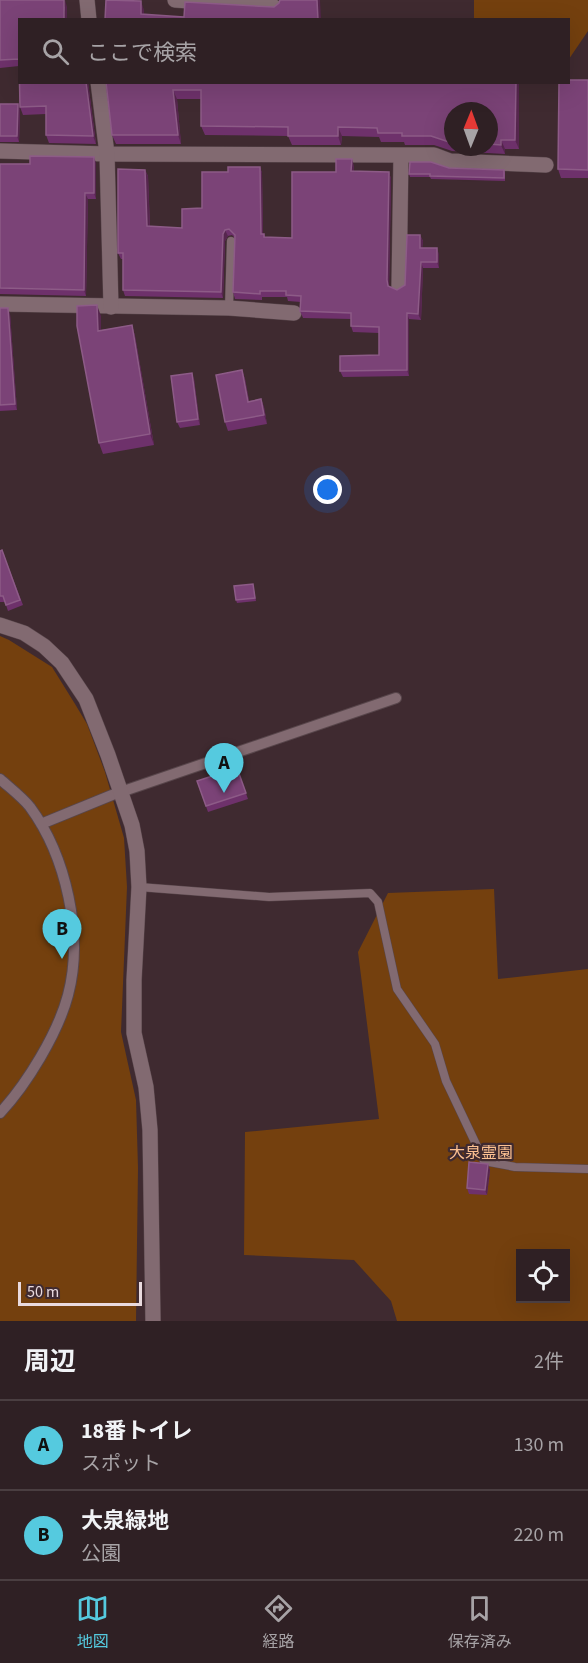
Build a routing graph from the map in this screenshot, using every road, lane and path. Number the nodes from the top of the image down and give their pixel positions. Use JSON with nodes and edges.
{"nodes":[{"id":1,"x":87,"y":0,"type":"edge"},
{"id":2,"x":175,"y":0,"type":"edge"},
{"id":3,"x":274,"y":7,"type":"edge"},
{"id":4,"x":89,"y":18,"type":"edge"},
{"id":5,"x":98,"y":84,"type":"edge"},
{"id":6,"x":0,"y":151,"type":"edge"},
{"id":7,"x":107,"y":154,"type":"junction"},
{"id":8,"x":401,"y":155,"type":"junction"},
{"id":9,"x":546,"y":165,"type":"dead end"},
{"id":10,"x":231,"y":241,"type":"edge"},
{"id":11,"x":399,"y":287,"type":"edge"},
{"id":12,"x":0,"y":304,"type":"edge"},
{"id":13,"x":111,"y":307,"type":"junction"},
{"id":14,"x":229,"y":308,"type":"junction"},
{"id":15,"x":294,"y":313,"type":"dead end"},
{"id":16,"x":0,"y":625,"type":"edge"},
{"id":17,"x":396,"y":699,"type":"dead end"},
{"id":18,"x":0,"y":779,"type":"edge"},
{"id":19,"x":121,"y":792,"type":"junction"},
{"id":20,"x":41,"y":824,"type":"junction"},
{"id":21,"x":139,"y":887,"type":"junction"},
{"id":22,"x":0,"y":1113,"type":"edge"},
{"id":23,"x":588,"y":1169,"type":"edge"},
{"id":24,"x":153,"y":1321,"type":"edge"}],
"edges":[{"from":1,"to":4,"type":"street"},
{"from":2,"to":3,"type":"street"},
{"from":5,"to":7,"type":"street"},
{"from":6,"to":7,"type":"street"},
{"from":7,"to":8,"type":"street"},
{"from":7,"to":13,"type":"street"},
{"from":8,"to":9,"type":"street"},
{"from":8,"to":11,"type":"street"},
{"from":10,"to":14,"type":"lane"},
{"from":12,"to":13,"type":"street"},
{"from":13,"to":14,"type":"street"},
{"from":14,"to":15,"type":"street"},
{"from":16,"to":19,"type":"street"},
{"from":17,"to":19,"type":"street"},
{"from":18,"to":20,"type":"street"},
{"from":19,"to":20,"type":"street"},
{"from":19,"to":21,"type":"street"},
{"from":20,"to":22,"type":"street"},
{"from":21,"to":23,"type":"lane"},
{"from":21,"to":24,"type":"street"}]}
